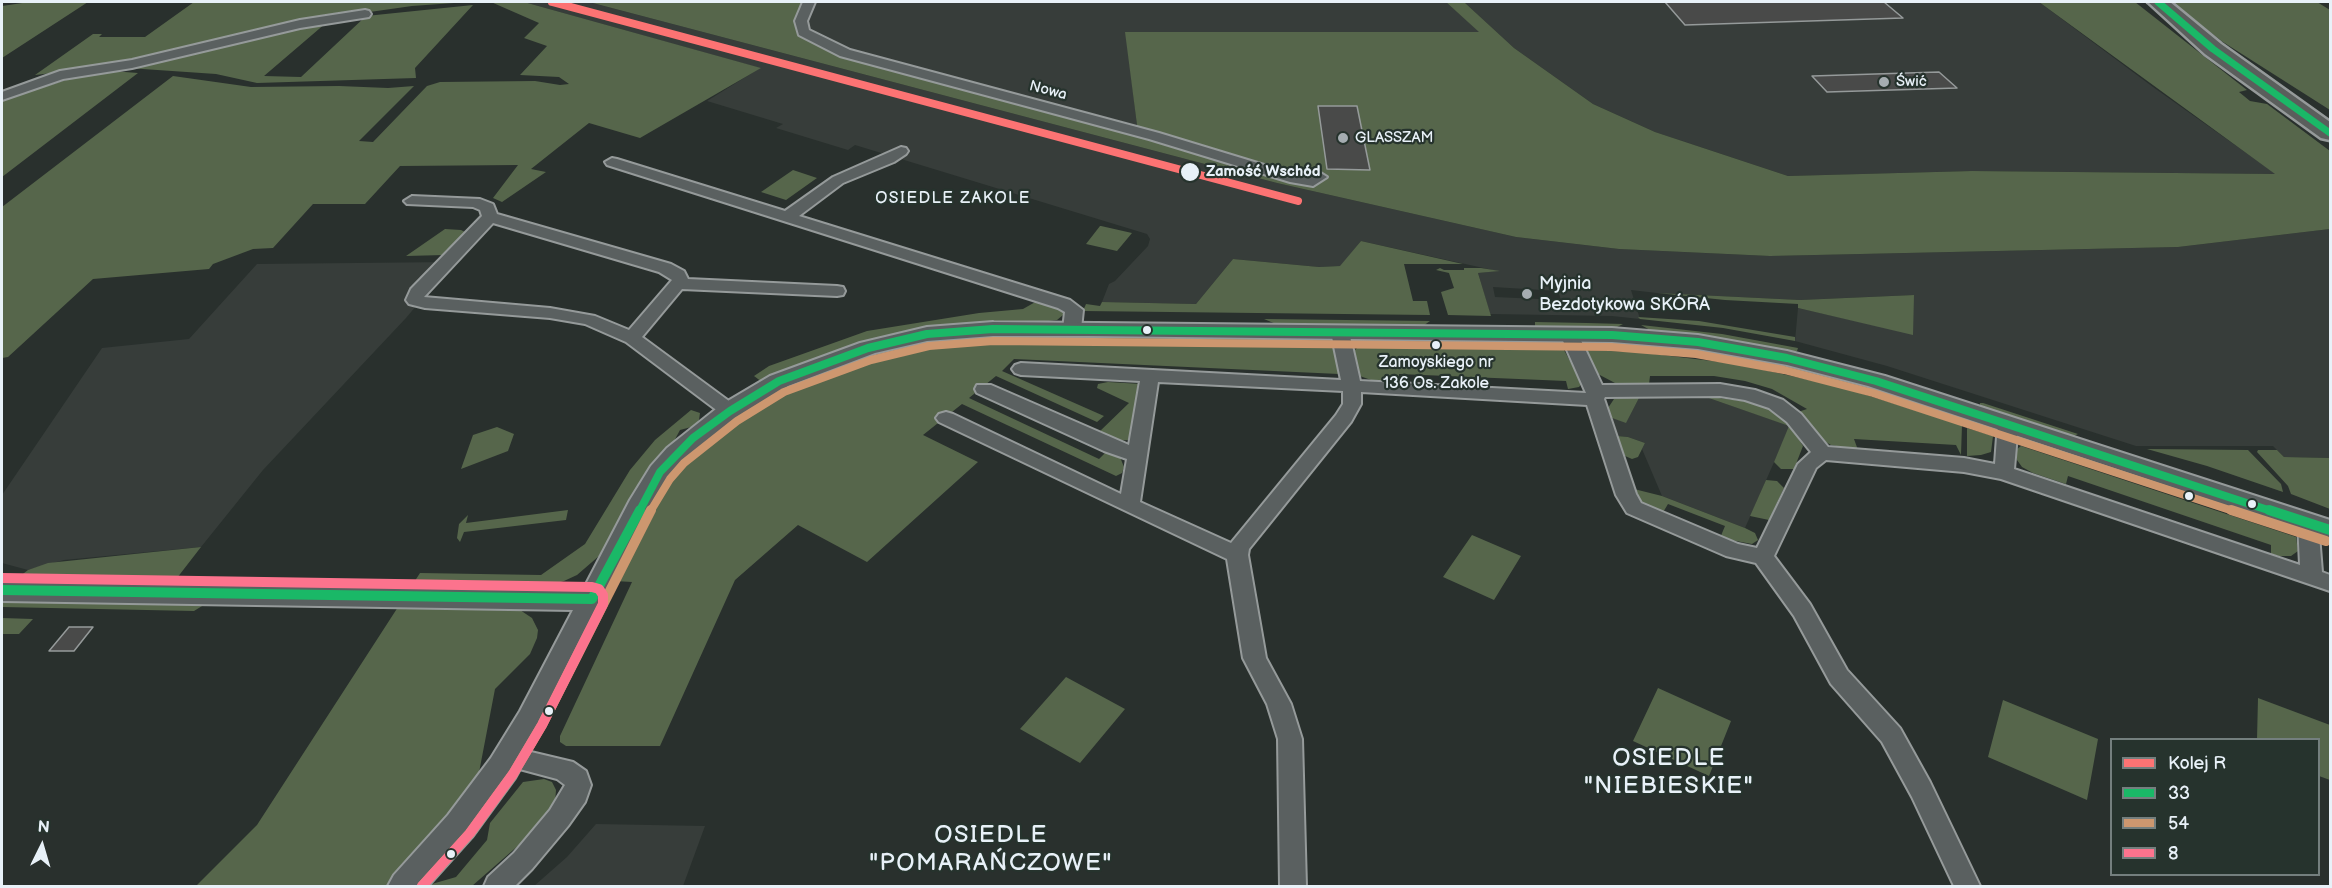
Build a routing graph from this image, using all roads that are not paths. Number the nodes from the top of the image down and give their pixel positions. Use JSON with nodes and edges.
{"nodes":[{"id":1,"x":809,"y":2,"type":"edge"},
{"id":2,"x":2158,"y":2,"type":"edge"},
{"id":3,"x":365,"y":14,"type":"dead end"},
{"id":4,"x":2185,"y":23,"type":"junction"},
{"id":5,"x":2,"y":96,"type":"edge"},
{"id":6,"x":2331,"y":116,"type":"edge"},
{"id":7,"x":2331,"y":133,"type":"edge"},
{"id":8,"x":901,"y":151,"type":"dead end"},
{"id":9,"x":612,"y":162,"type":"dead end"},
{"id":10,"x":1319,"y":177,"type":"dead end"},
{"id":11,"x":412,"y":201,"type":"dead end"},
{"id":12,"x":787,"y":217,"type":"junction"},
{"id":13,"x":489,"y":218,"type":"junction"},
{"id":14,"x":677,"y":284,"type":"junction"},
{"id":15,"x":837,"y":291,"type":"dead end"},
{"id":16,"x":1072,"y":329,"type":"junction"},
{"id":17,"x":1340,"y":332,"type":"junction"},
{"id":18,"x":1569,"y":334,"type":"junction"},
{"id":19,"x":632,"y":338,"type":"junction"},
{"id":20,"x":1021,"y":369,"type":"dead end"},
{"id":21,"x":1150,"y":376,"type":"junction"},
{"id":22,"x":1352,"y":386,"type":"junction"},
{"id":23,"x":984,"y":389,"type":"dead end"},
{"id":24,"x":1595,"y":395,"type":"junction"},
{"id":25,"x":730,"y":411,"type":"junction"},
{"id":26,"x":946,"y":418,"type":"dead end"},
{"id":27,"x":2008,"y":423,"type":"junction"},
{"id":28,"x":1822,"y":453,"type":"junction"},
{"id":29,"x":1137,"y":454,"type":"junction"},
{"id":30,"x":2004,"y":473,"type":"junction"},
{"id":31,"x":1129,"y":506,"type":"junction"},
{"id":32,"x":2319,"y":526,"type":"edge"},
{"id":33,"x":1237,"y":555,"type":"junction"},
{"id":34,"x":1762,"y":557,"type":"junction"},
{"id":35,"x":2321,"y":580,"type":"edge"},
{"id":36,"x":2,"y":590,"type":"edge"},
{"id":37,"x":592,"y":599,"type":"junction"},
{"id":38,"x":510,"y":757,"type":"junction"},
{"id":39,"x":406,"y":886,"type":"edge"},
{"id":40,"x":497,"y":886,"type":"edge"},
{"id":41,"x":1293,"y":886,"type":"edge"},
{"id":42,"x":1967,"y":886,"type":"edge"}],
"edges":[{"from":1,"to":10,"type":"street","name":"Nowa"},
{"from":2,"to":4,"type":"highway"},
{"from":3,"to":5,"type":"street"},
{"from":4,"to":6,"type":"highway"},
{"from":4,"to":7,"type":"highway"},
{"from":8,"to":12,"type":"street"},
{"from":9,"to":12,"type":"street"},
{"from":11,"to":13,"type":"street"},
{"from":12,"to":16,"type":"street"},
{"from":13,"to":14,"type":"street"},
{"from":13,"to":19,"type":"street"},
{"from":14,"to":15,"type":"street"},
{"from":14,"to":19,"type":"street"},
{"from":16,"to":17,"type":"street"},
{"from":16,"to":25,"type":"street"},
{"from":17,"to":18,"type":"street"},
{"from":17,"to":22,"type":"street"},
{"from":18,"to":24,"type":"street"},
{"from":18,"to":27,"type":"street"},
{"from":19,"to":25,"type":"street"},
{"from":20,"to":21,"type":"street"},
{"from":21,"to":22,"type":"street"},
{"from":21,"to":29,"type":"street"},
{"from":22,"to":24,"type":"street"},
{"from":22,"to":33,"type":"street"},
{"from":23,"to":29,"type":"street"},
{"from":24,"to":28,"type":"street"},
{"from":24,"to":34,"type":"street"},
{"from":25,"to":37,"type":"street"},
{"from":26,"to":31,"type":"street"},
{"from":27,"to":30,"type":"street"},
{"from":27,"to":32,"type":"street"},
{"from":28,"to":30,"type":"street"},
{"from":28,"to":34,"type":"street"},
{"from":29,"to":31,"type":"street"},
{"from":30,"to":35,"type":"street"},
{"from":31,"to":33,"type":"street"},
{"from":32,"to":35,"type":"street"},
{"from":33,"to":41,"type":"street"},
{"from":34,"to":42,"type":"street"},
{"from":36,"to":37,"type":"street"},
{"from":37,"to":38,"type":"street"},
{"from":38,"to":39,"type":"street"},
{"from":38,"to":40,"type":"street"}]}
